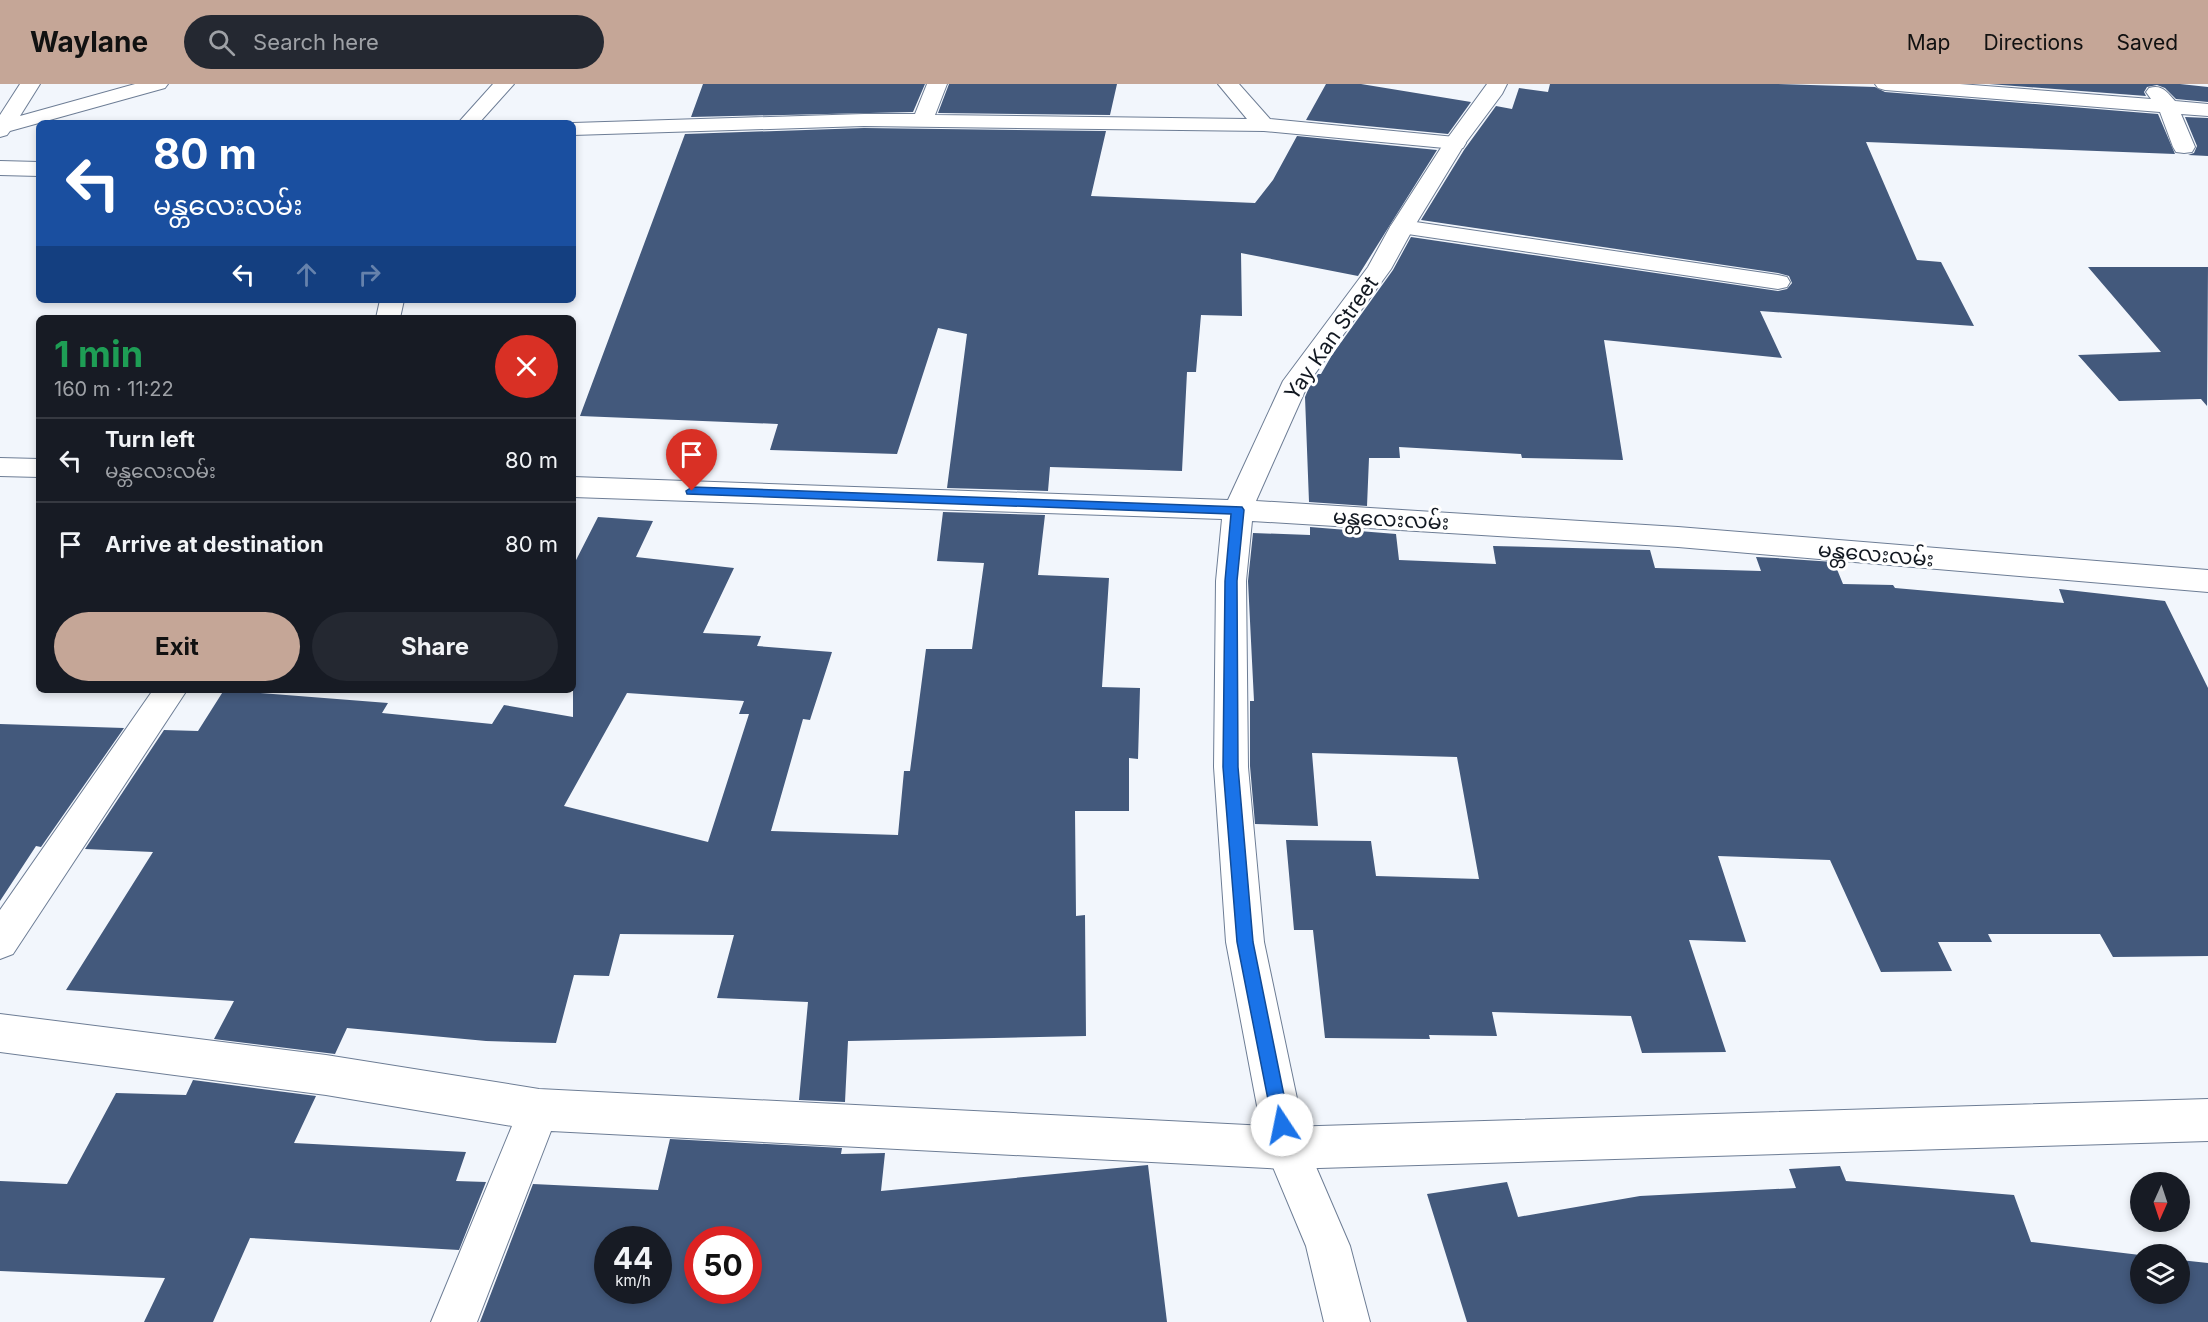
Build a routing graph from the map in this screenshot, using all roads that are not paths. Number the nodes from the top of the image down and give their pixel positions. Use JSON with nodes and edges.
{"nodes":[{"id":1,"x":30,"y":84,"type":"edge"},
{"id":2,"x":159,"y":84,"type":"edge"},
{"id":3,"x":504,"y":84,"type":"edge"},
{"id":4,"x":937,"y":84,"type":"edge"},
{"id":5,"x":1228,"y":84,"type":"edge"},
{"id":6,"x":1885,"y":84,"type":"edge"},
{"id":7,"x":2150,"y":84,"type":"edge"},
{"id":8,"x":1910,"y":85,"type":"edge"},
{"id":9,"x":1494,"y":86,"type":"edge"},
{"id":10,"x":2168,"y":106,"type":"junction"},
{"id":11,"x":2208,"y":110,"type":"edge"},
{"id":12,"x":471,"y":120,"type":"edge"},
{"id":13,"x":923,"y":120,"type":"junction"},
{"id":14,"x":1264,"y":125,"type":"junction"},
{"id":15,"x":1,"y":129,"type":"edge"},
{"id":16,"x":576,"y":129,"type":"edge"},
{"id":17,"x":1455,"y":143,"type":"junction"},
{"id":18,"x":2184,"y":147,"type":"dead end"},
{"id":19,"x":0,"y":168,"type":"edge"},
{"id":20,"x":36,"y":170,"type":"edge"},
{"id":21,"x":1402,"y":227,"type":"junction"},
{"id":22,"x":1778,"y":282,"type":"dead end"},
{"id":23,"x":0,"y":468,"type":"edge"},
{"id":24,"x":36,"y":468,"type":"edge"},
{"id":25,"x":576,"y":487,"type":"edge"},
{"id":26,"x":1238,"y":510,"type":"junction"},
{"id":27,"x":2208,"y":581,"type":"edge"},
{"id":28,"x":169,"y":693,"type":"edge"},
{"id":29,"x":0,"y":942,"type":"edge"},
{"id":30,"x":0,"y":1033,"type":"edge"},
{"id":31,"x":539,"y":1110,"type":"junction"},
{"id":32,"x":2208,"y":1120,"type":"edge"},
{"id":33,"x":1286,"y":1148,"type":"junction"},
{"id":34,"x":454,"y":1322,"type":"edge"},
{"id":35,"x":1347,"y":1322,"type":"edge"}],
"edges":[{"from":1,"to":15,"type":"street"},
{"from":2,"to":15,"type":"street"},
{"from":3,"to":12,"type":"street"},
{"from":4,"to":13,"type":"street"},
{"from":5,"to":14,"type":"street"},
{"from":6,"to":8,"type":"street"},
{"from":7,"to":10,"type":"street"},
{"from":8,"to":10,"type":"street"},
{"from":9,"to":17,"type":"street","name":"Yay Kan Street"},
{"from":10,"to":11,"type":"street"},
{"from":10,"to":18,"type":"street"},
{"from":13,"to":14,"type":"street"},
{"from":13,"to":16,"type":"street"},
{"from":14,"to":17,"type":"street"},
{"from":17,"to":21,"type":"street","name":"Yay Kan Street"},
{"from":19,"to":20,"type":"street"},
{"from":21,"to":22,"type":"street"},
{"from":21,"to":26,"type":"street","name":"Yay Kan Street"},
{"from":23,"to":24,"type":"street"},
{"from":25,"to":26,"type":"street","name":"မန္တလေးလမ်း"},
{"from":26,"to":27,"type":"street","name":"မန္တလေးလမ်း"},
{"from":26,"to":33,"type":"street","name":"Yay Kan Street"},
{"from":28,"to":29,"type":"street"},
{"from":30,"to":31,"type":"street"},
{"from":31,"to":33,"type":"street"},
{"from":31,"to":34,"type":"street"},
{"from":32,"to":33,"type":"street"},
{"from":33,"to":35,"type":"street","name":"Yay Kan Street"}]}
